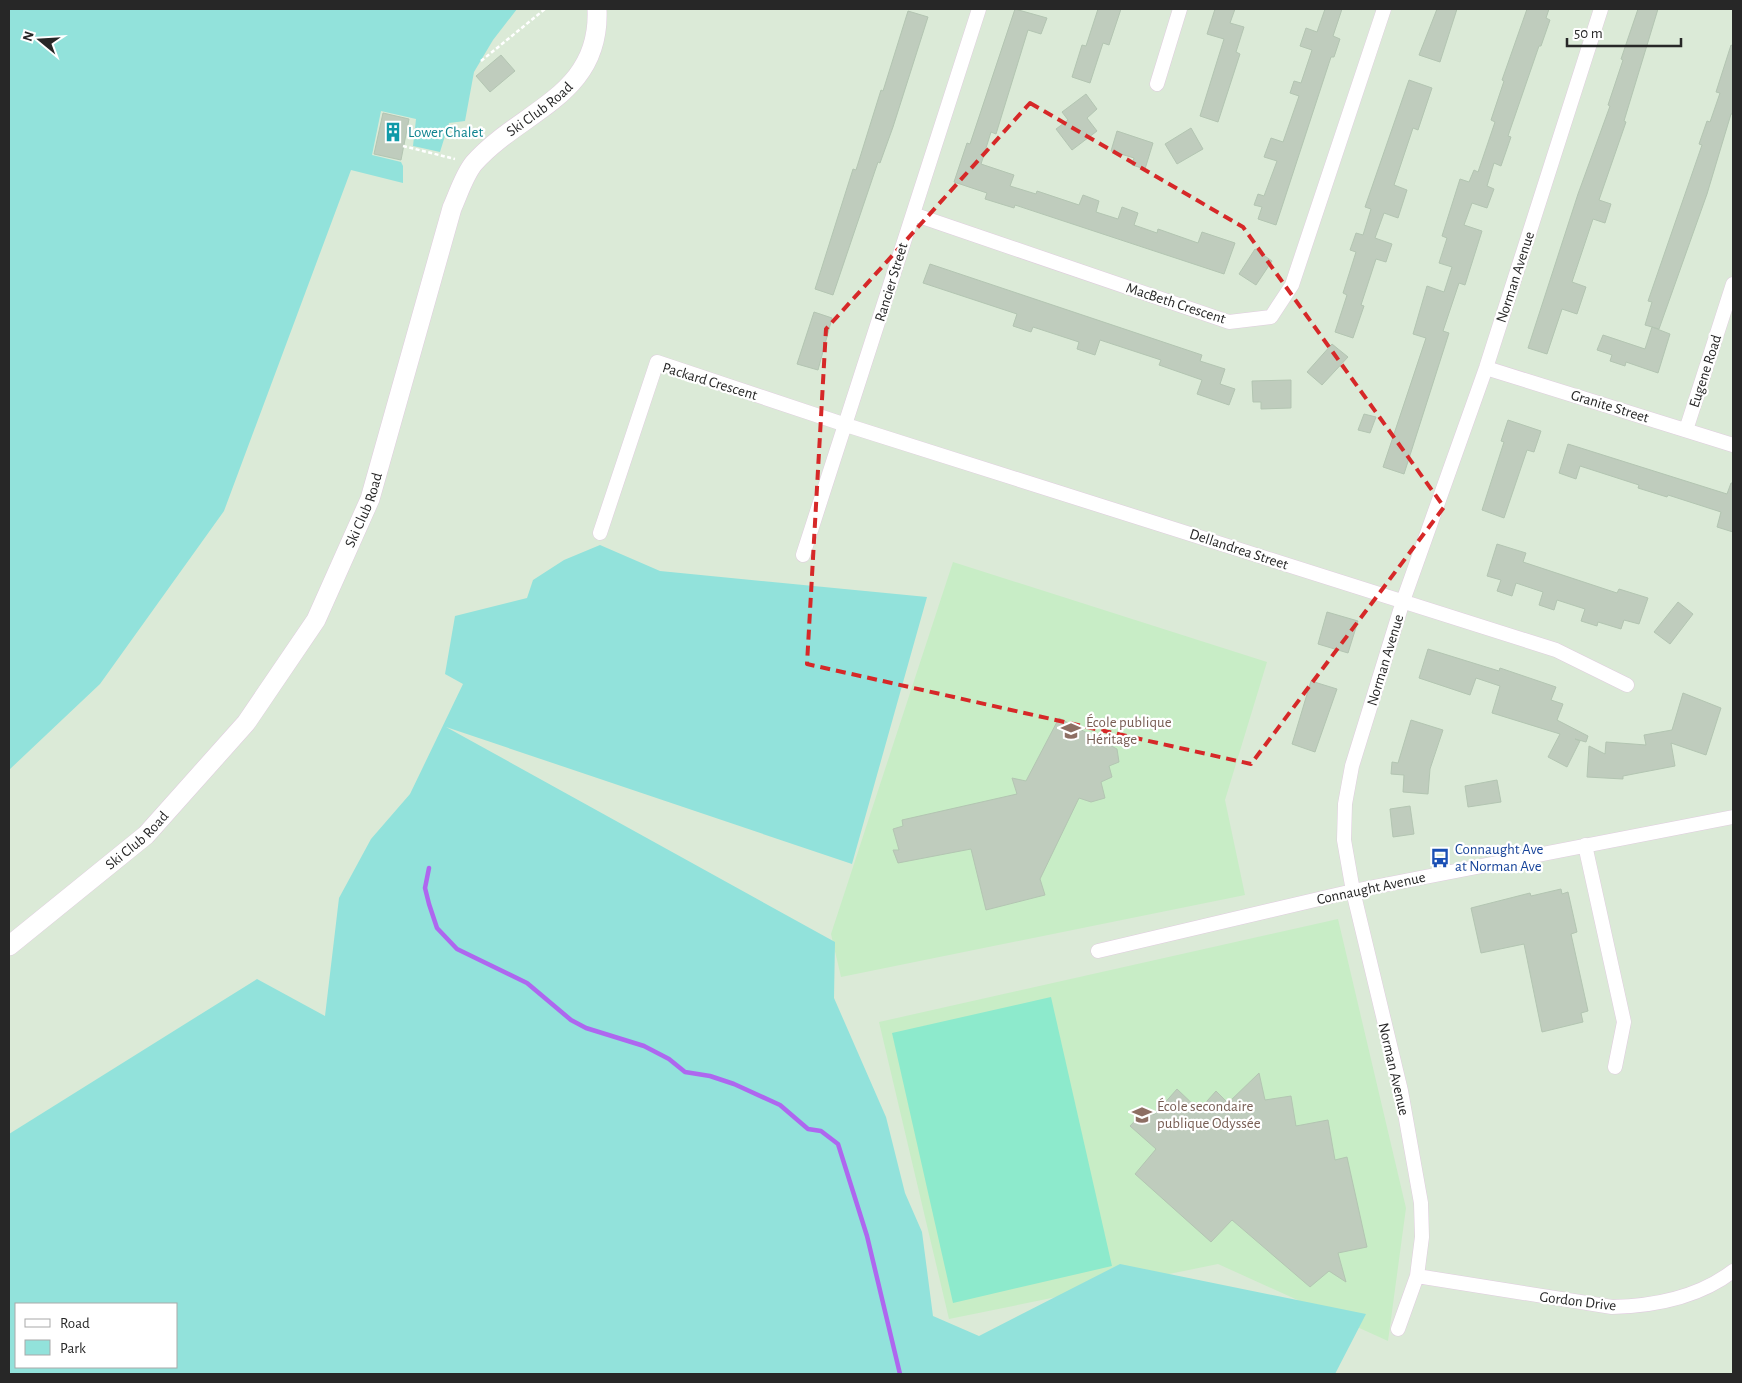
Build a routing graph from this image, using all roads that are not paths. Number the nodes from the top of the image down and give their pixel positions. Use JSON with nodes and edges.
{"nodes":[{"id":1,"x":597,"y":9,"type":"edge"},
{"id":2,"x":979,"y":9,"type":"edge"},
{"id":3,"x":1180,"y":9,"type":"edge"},
{"id":4,"x":1384,"y":9,"type":"edge"},
{"id":5,"x":1601,"y":9,"type":"edge"},
{"id":6,"x":1157,"y":84,"type":"dead end"},
{"id":7,"x":912,"y":214,"type":"junction"},
{"id":8,"x":1733,"y":284,"type":"edge"},
{"id":9,"x":1486,"y":368,"type":"junction"},
{"id":10,"x":846,"y":425,"type":"junction"},
{"id":11,"x":1686,"y":430,"type":"junction"},
{"id":12,"x":1733,"y":446,"type":"edge"},
{"id":13,"x":600,"y":533,"type":"dead end"},
{"id":14,"x":803,"y":555,"type":"dead end"},
{"id":15,"x":1403,"y":601,"type":"junction"},
{"id":16,"x":1627,"y":685,"type":"dead end"},
{"id":17,"x":1733,"y":816,"type":"edge"},
{"id":18,"x":1585,"y":844,"type":"junction"},
{"id":19,"x":1353,"y":891,"type":"junction"},
{"id":20,"x":9,"y":946,"type":"edge"},
{"id":21,"x":1098,"y":951,"type":"dead end"},
{"id":22,"x":1615,"y":1067,"type":"dead end"},
{"id":23,"x":1733,"y":1271,"type":"edge"},
{"id":24,"x":1417,"y":1276,"type":"junction"},
{"id":25,"x":1398,"y":1330,"type":"dead end"}],
"edges":[{"from":1,"to":20,"type":"street","name":"Ski Club Road"},
{"from":2,"to":7,"type":"street","name":"Rancier Street"},
{"from":3,"to":6,"type":"street"},
{"from":4,"to":7,"type":"street","name":"MacBeth Crescent"},
{"from":5,"to":9,"type":"street","name":"Norman Avenue"},
{"from":7,"to":10,"type":"street","name":"Rancier Street"},
{"from":8,"to":11,"type":"street","name":"Eugene Road"},
{"from":9,"to":11,"type":"street","name":"Granite Street"},
{"from":9,"to":15,"type":"street","name":"Norman Avenue"},
{"from":10,"to":13,"type":"street","name":"Packard Crescent"},
{"from":10,"to":14,"type":"street","name":"Rancier Street"},
{"from":10,"to":15,"type":"street","name":"Dellandrea Street"},
{"from":11,"to":12,"type":"street","name":"Granite Street"},
{"from":15,"to":16,"type":"street","name":"Dellandrea Street"},
{"from":15,"to":19,"type":"street","name":"Norman Avenue"},
{"from":17,"to":18,"type":"street","name":"Connaught Avenue"},
{"from":18,"to":19,"type":"street","name":"Connaught Avenue"},
{"from":18,"to":22,"type":"street"},
{"from":19,"to":21,"type":"street","name":"Connaught Avenue"},
{"from":19,"to":24,"type":"street","name":"Norman Avenue"},
{"from":23,"to":24,"type":"street","name":"Gordon Drive"},
{"from":24,"to":25,"type":"street","name":"Norman Avenue"}]}
